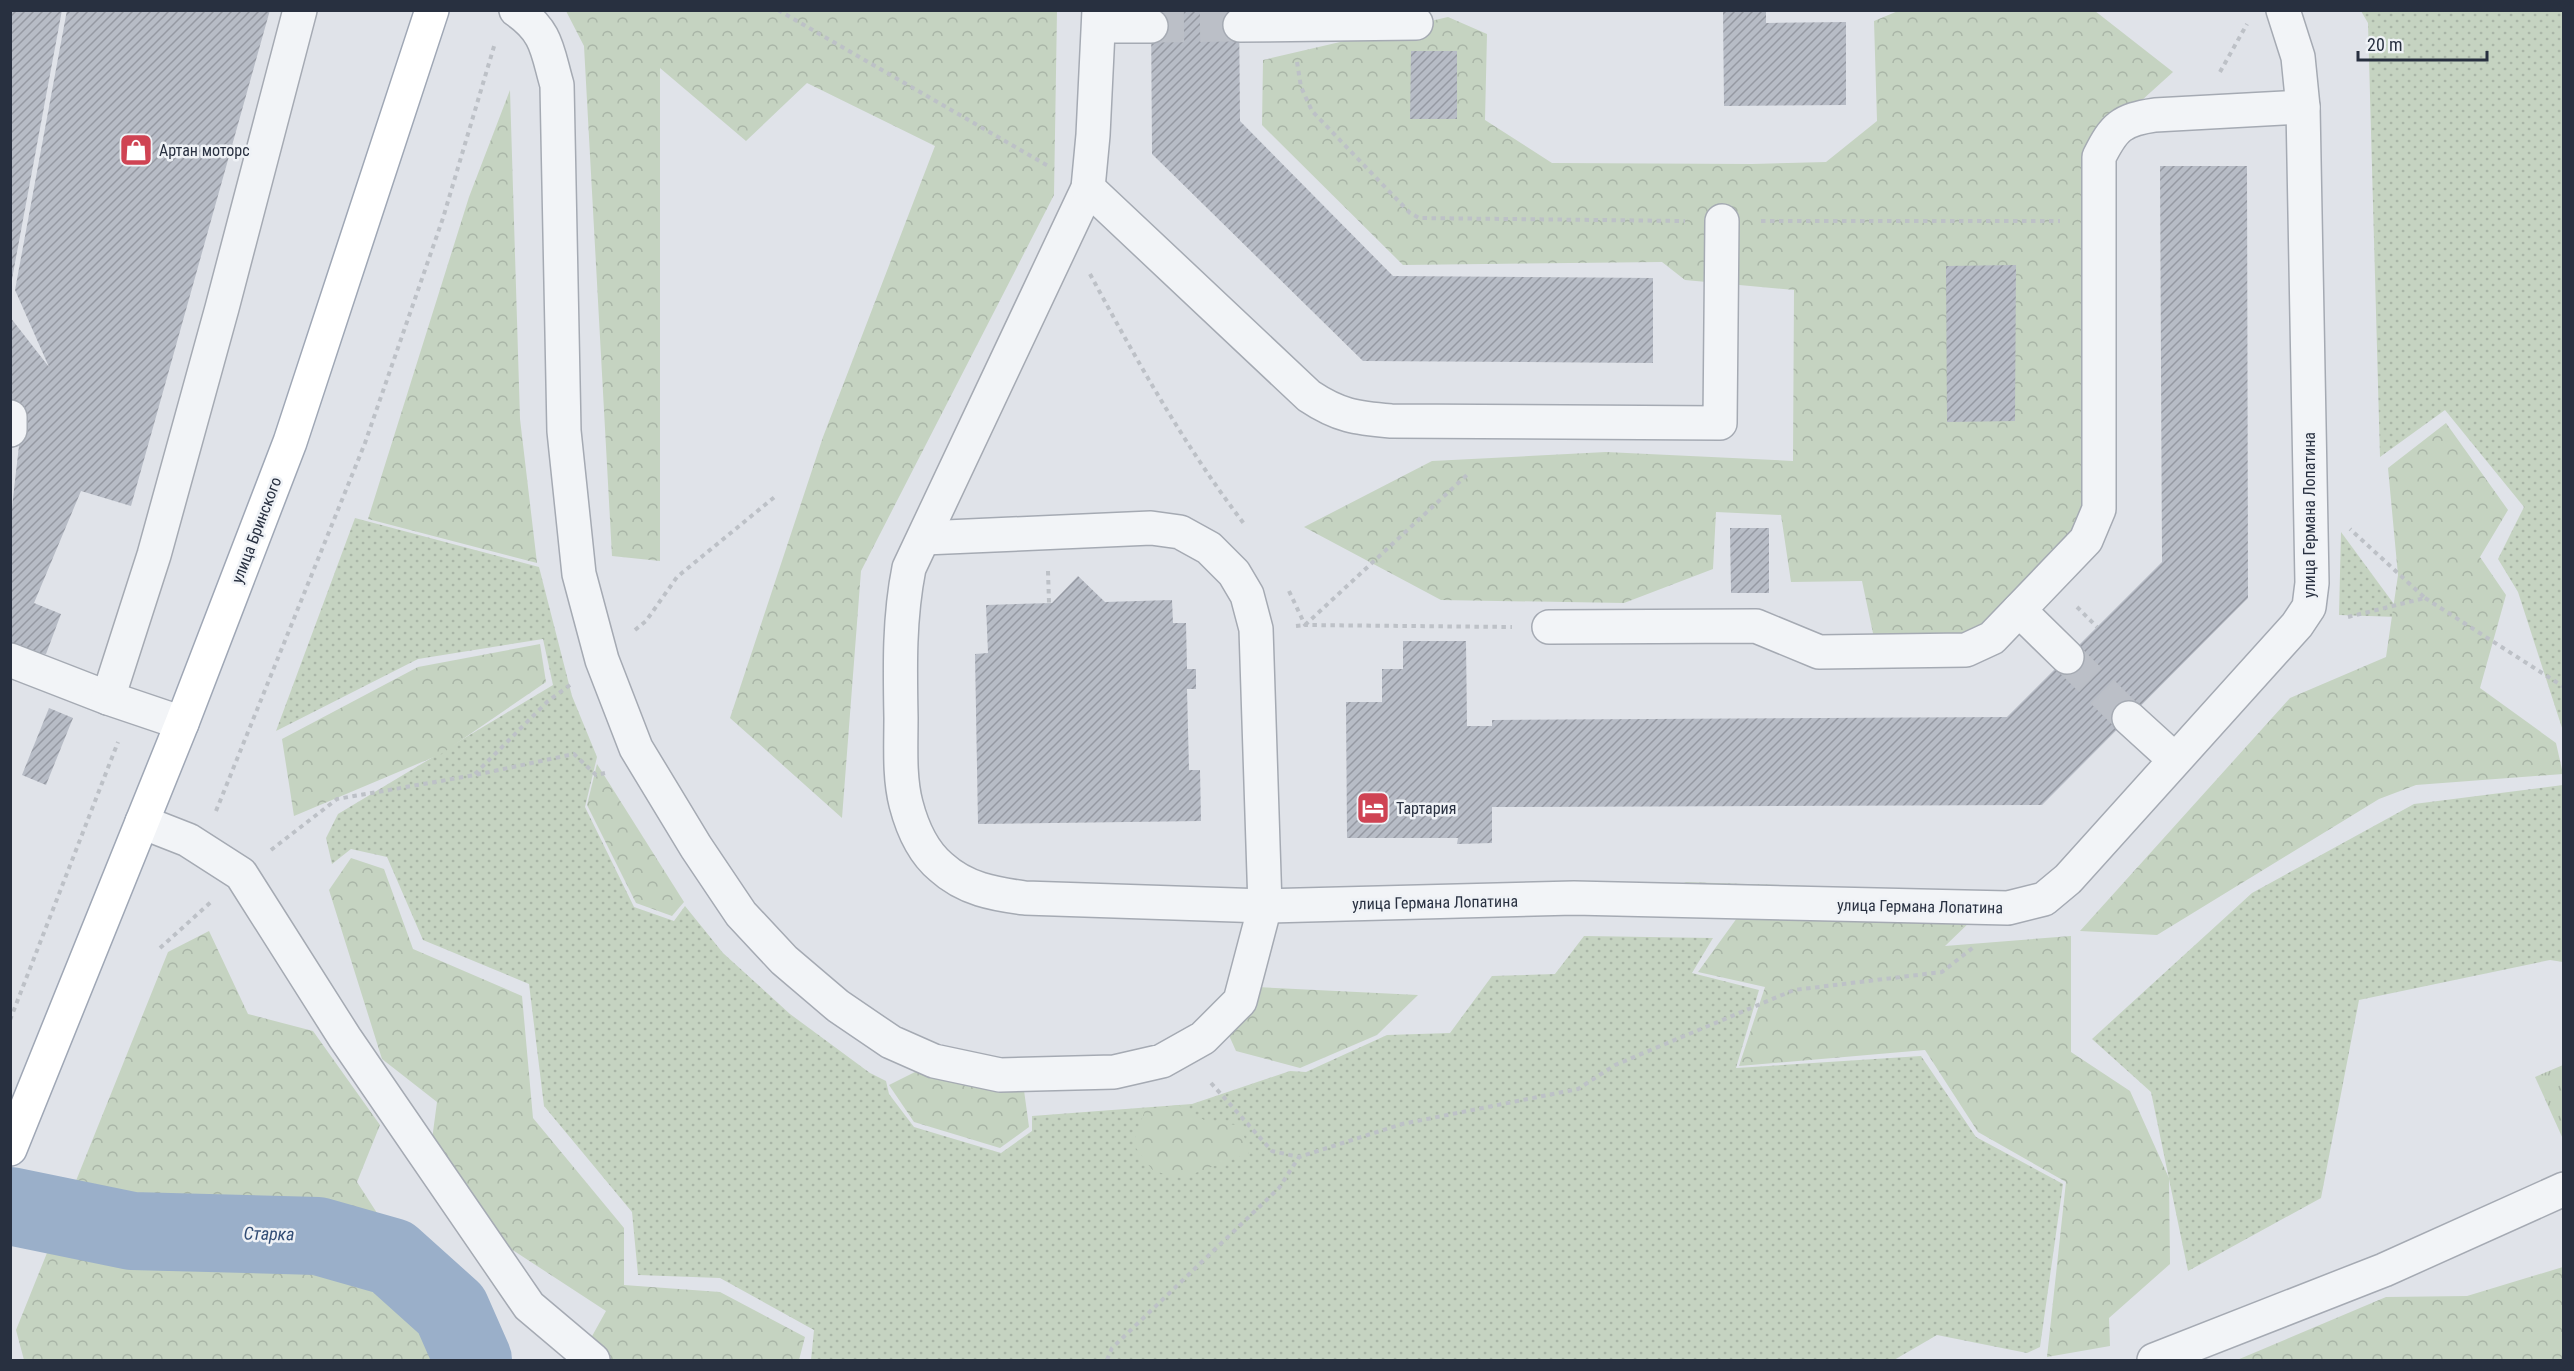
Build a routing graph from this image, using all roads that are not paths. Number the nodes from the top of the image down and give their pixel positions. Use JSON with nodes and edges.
{"nodes":[{"id":1,"x":300,"y":10,"type":"edge"},
{"id":2,"x":432,"y":10,"type":"edge"},
{"id":3,"x":516,"y":10,"type":"edge"},
{"id":4,"x":2283,"y":10,"type":"edge"},
{"id":5,"x":1099,"y":18,"type":"edge"},
{"id":6,"x":1416,"y":23,"type":"dead end"},
{"id":7,"x":1240,"y":25,"type":"tunnel mouth"},
{"id":8,"x":1151,"y":26,"type":"tunnel mouth"},
{"id":9,"x":2303,"y":107,"type":"junction"},
{"id":10,"x":1088,"y":188,"type":"junction"},
{"id":11,"x":1722,"y":221,"type":"road end"},
{"id":12,"x":10,"y":417,"type":"edge"},
{"id":13,"x":10,"y":430,"type":"edge"},
{"id":14,"x":924,"y":538,"type":"junction"},
{"id":15,"x":2019,"y":610,"type":"junction"},
{"id":16,"x":1549,"y":627,"type":"road end"},
{"id":17,"x":2067,"y":657,"type":"tunnel mouth"},
{"id":18,"x":10,"y":660,"type":"edge"},
{"id":19,"x":120,"y":702,"type":"junction"},
{"id":20,"x":2129,"y":718,"type":"tunnel mouth"},
{"id":21,"x":182,"y":723,"type":"junction"},
{"id":22,"x":2174,"y":759,"type":"junction"},
{"id":23,"x":142,"y":822,"type":"junction"},
{"id":24,"x":1265,"y":906,"type":"junction"},
{"id":25,"x":10,"y":1149,"type":"edge"},
{"id":26,"x":2564,"y":1190,"type":"edge"},
{"id":27,"x":593,"y":1360,"type":"edge"},
{"id":28,"x":2154,"y":1360,"type":"edge"}],
"edges":[{"from":1,"to":19,"type":"street"},
{"from":2,"to":21,"type":"main road","name":"улица Бринского"},
{"from":3,"to":24,"type":"street"},
{"from":4,"to":9,"type":"street","name":"улица Германа Лопатина"},
{"from":5,"to":8,"type":"street"},
{"from":5,"to":10,"type":"street"},
{"from":6,"to":7,"type":"street"},
{"from":9,"to":15,"type":"street"},
{"from":9,"to":22,"type":"street","name":"улица Германа Лопатина"},
{"from":10,"to":11,"type":"street"},
{"from":10,"to":14,"type":"street","name":"улица Германа Лопатина"},
{"from":12,"to":13,"type":"street"},
{"from":14,"to":24,"type":"street"},
{"from":14,"to":24,"type":"street","name":"улица Германа Лопатина"},
{"from":15,"to":16,"type":"street"},
{"from":15,"to":17,"type":"street"},
{"from":18,"to":19,"type":"street"},
{"from":19,"to":21,"type":"street"},
{"from":20,"to":22,"type":"street"},
{"from":21,"to":23,"type":"main road","name":"улица Бринского"},
{"from":22,"to":24,"type":"street","name":"улица Германа Лопатина"},
{"from":23,"to":25,"type":"main road","name":"улица Бринского"},
{"from":23,"to":27,"type":"street"},
{"from":26,"to":28,"type":"street"}]}
